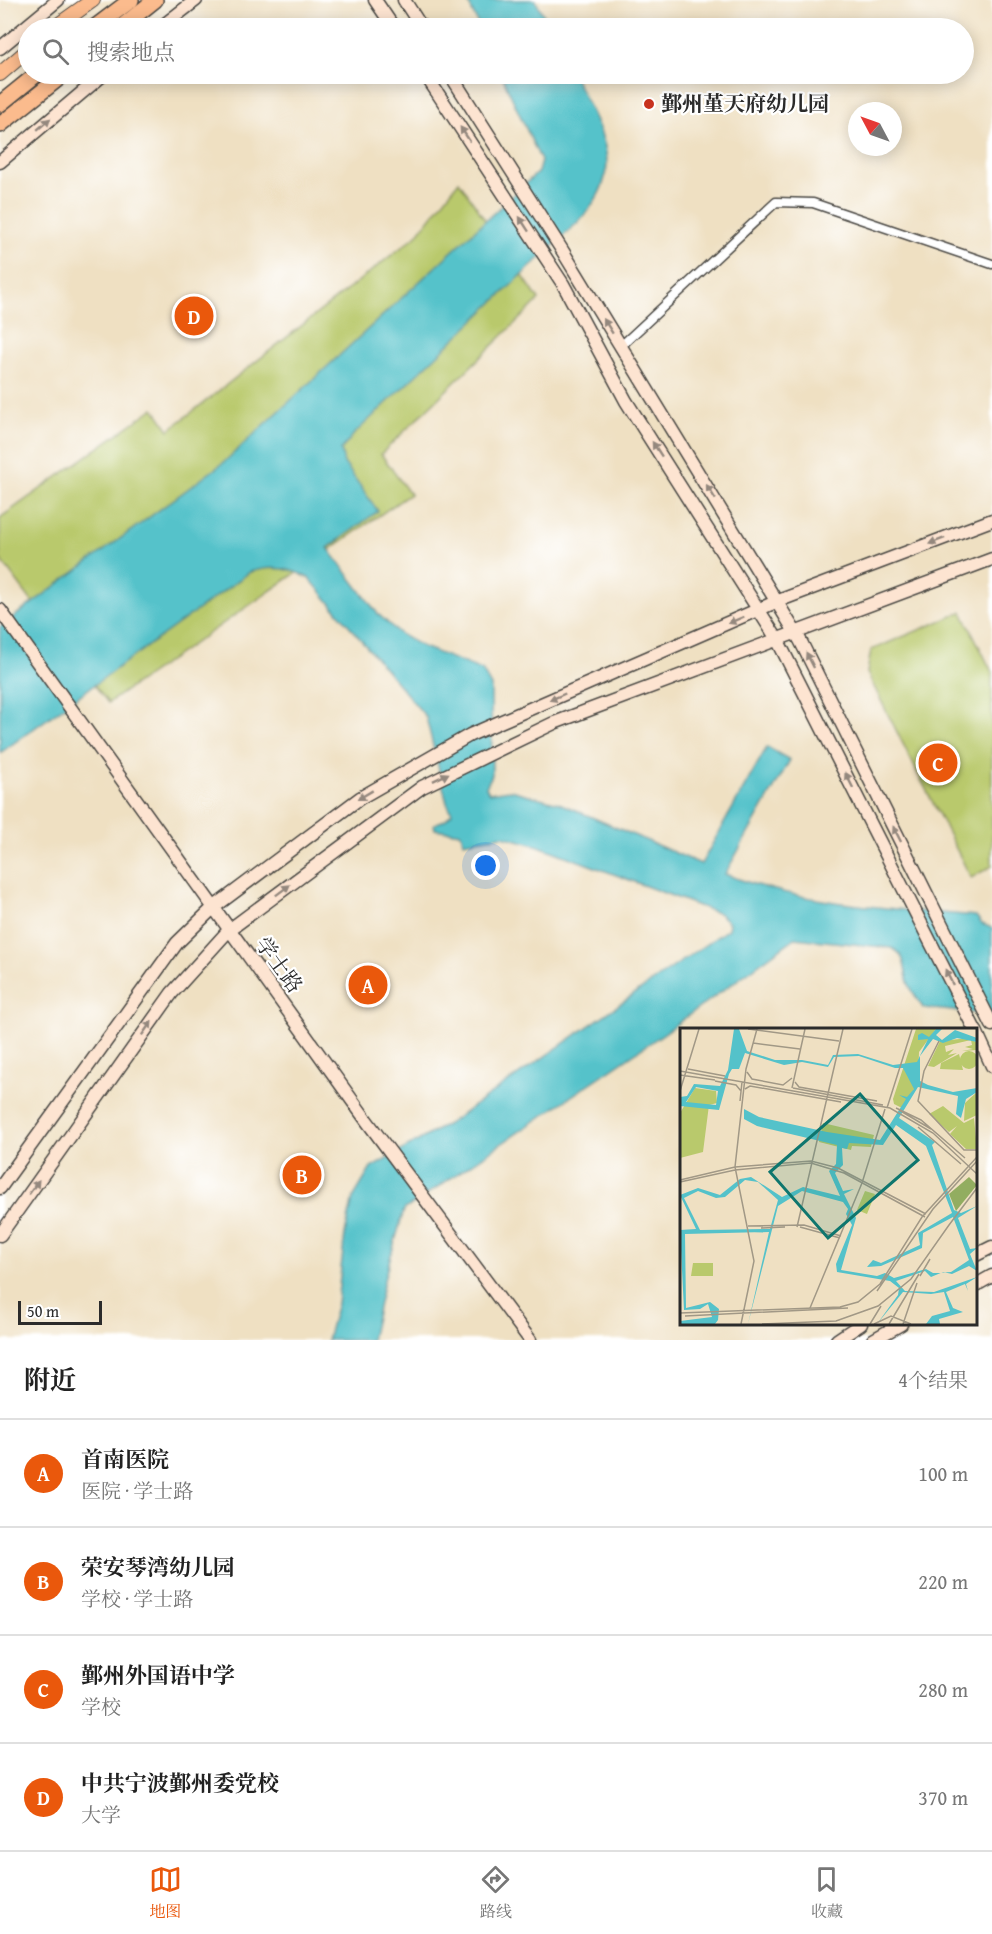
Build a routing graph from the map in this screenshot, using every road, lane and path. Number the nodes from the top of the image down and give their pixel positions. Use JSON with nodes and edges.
{"nodes":[{"id":1,"x":58,"y":0,"type":"edge"},
{"id":2,"x":93,"y":0,"type":"edge"},
{"id":3,"x":131,"y":0,"type":"edge"},
{"id":4,"x":155,"y":0,"type":"edge"},
{"id":5,"x":161,"y":0,"type":"edge"},
{"id":6,"x":196,"y":0,"type":"edge"},
{"id":7,"x":375,"y":0,"type":"edge"},
{"id":8,"x":404,"y":0,"type":"edge"},
{"id":9,"x":36,"y":18,"type":"edge"},
{"id":10,"x":68,"y":18,"type":"edge"},
{"id":11,"x":107,"y":18,"type":"edge"},
{"id":12,"x":132,"y":18,"type":"edge"},
{"id":13,"x":138,"y":18,"type":"edge"},
{"id":14,"x":173,"y":18,"type":"edge"},
{"id":15,"x":387,"y":18,"type":"edge"},
{"id":16,"x":416,"y":18,"type":"edge"},
{"id":17,"x":18,"y":33,"type":"edge"},
{"id":18,"x":0,"y":48,"type":"edge"},
{"id":19,"x":18,"y":59,"type":"edge"},
{"id":20,"x":0,"y":74,"type":"edge"},
{"id":21,"x":25,"y":84,"type":"edge"},
{"id":22,"x":51,"y":84,"type":"edge"},
{"id":23,"x":60,"y":84,"type":"edge"},
{"id":24,"x":92,"y":84,"type":"edge"},
{"id":25,"x":431,"y":84,"type":"edge"},
{"id":26,"x":456,"y":84,"type":"edge"},
{"id":27,"x":0,"y":104,"type":"edge"},
{"id":28,"x":0,"y":125,"type":"edge"},
{"id":29,"x":0,"y":133,"type":"edge"},
{"id":30,"x":0,"y":162,"type":"edge"},
{"id":31,"x":992,"y":264,"type":"edge"},
{"id":32,"x":621,"y":346,"type":"junction"},
{"id":33,"x":992,"y":520,"type":"edge"},
{"id":34,"x":992,"y":559,"type":"edge"},
{"id":35,"x":778,"y":601,"type":"junction"},
{"id":36,"x":760,"y":610,"type":"junction"},
{"id":37,"x":1,"y":611,"type":"edge"},
{"id":38,"x":796,"y":633,"type":"junction"},
{"id":39,"x":777,"y":639,"type":"junction"},
{"id":40,"x":213,"y":908,"type":"junction"},
{"id":41,"x":229,"y":930,"type":"junction"},
{"id":42,"x":992,"y":1025,"type":"edge"},
{"id":43,"x":974,"y":1028,"type":"edge"},
{"id":44,"x":977,"y":1034,"type":"edge"},
{"id":45,"x":992,"y":1066,"type":"edge"},
{"id":46,"x":0,"y":1188,"type":"edge"},
{"id":47,"x":0,"y":1235,"type":"edge"},
{"id":48,"x":992,"y":1247,"type":"edge"},
{"id":49,"x":977,"y":1254,"type":"edge"},
{"id":50,"x":992,"y":1276,"type":"edge"},
{"id":51,"x":977,"y":1283,"type":"edge"},
{"id":52,"x":858,"y":1325,"type":"edge"},
{"id":53,"x":898,"y":1325,"type":"edge"},
{"id":54,"x":530,"y":1340,"type":"edge"},
{"id":55,"x":837,"y":1340,"type":"edge"},
{"id":56,"x":873,"y":1340,"type":"edge"}],
"edges":[{"from":1,"to":9,"type":"street"},
{"from":2,"to":10,"type":"main road"},
{"from":3,"to":11,"type":"highway"},
{"from":4,"to":12,"type":"highway"},
{"from":5,"to":13,"type":"main road"},
{"from":6,"to":14,"type":"street"},
{"from":7,"to":15,"type":"street"},
{"from":8,"to":16,"type":"street"},
{"from":17,"to":18,"type":"street"},
{"from":19,"to":20,"type":"main road"},
{"from":21,"to":27,"type":"highway"},
{"from":22,"to":28,"type":"highway"},
{"from":23,"to":29,"type":"main road"},
{"from":30,"to":24,"type":"street","one_way":true},
{"from":36,"to":25,"type":"street","one_way":true},
{"from":32,"to":26,"type":"street","one_way":true},
{"from":31,"to":32,"type":"street"},
{"from":35,"to":32,"type":"street","one_way":true},
{"from":33,"to":35,"type":"street","one_way":true},
{"from":34,"to":38,"type":"street"},
{"from":35,"to":36,"type":"street"},
{"from":35,"to":38,"type":"street"},
{"from":36,"to":39,"type":"street"},
{"from":36,"to":40,"type":"street","one_way":true},
{"from":37,"to":40,"type":"street","name":"学士路"},
{"from":38,"to":39,"type":"street"},
{"from":42,"to":38,"type":"street","one_way":true},
{"from":41,"to":39,"type":"street","one_way":true},
{"from":43,"to":39,"type":"street","one_way":true},
{"from":40,"to":41,"type":"street","name":"学士路"},
{"from":40,"to":46,"type":"street"},
{"from":47,"to":41,"type":"street","one_way":true},
{"from":41,"to":54,"type":"street","name":"学士路"},
{"from":44,"to":45,"type":"street"},
{"from":48,"to":49,"type":"street"},
{"from":50,"to":51,"type":"street"},
{"from":52,"to":55,"type":"street"},
{"from":53,"to":56,"type":"street"}]}
